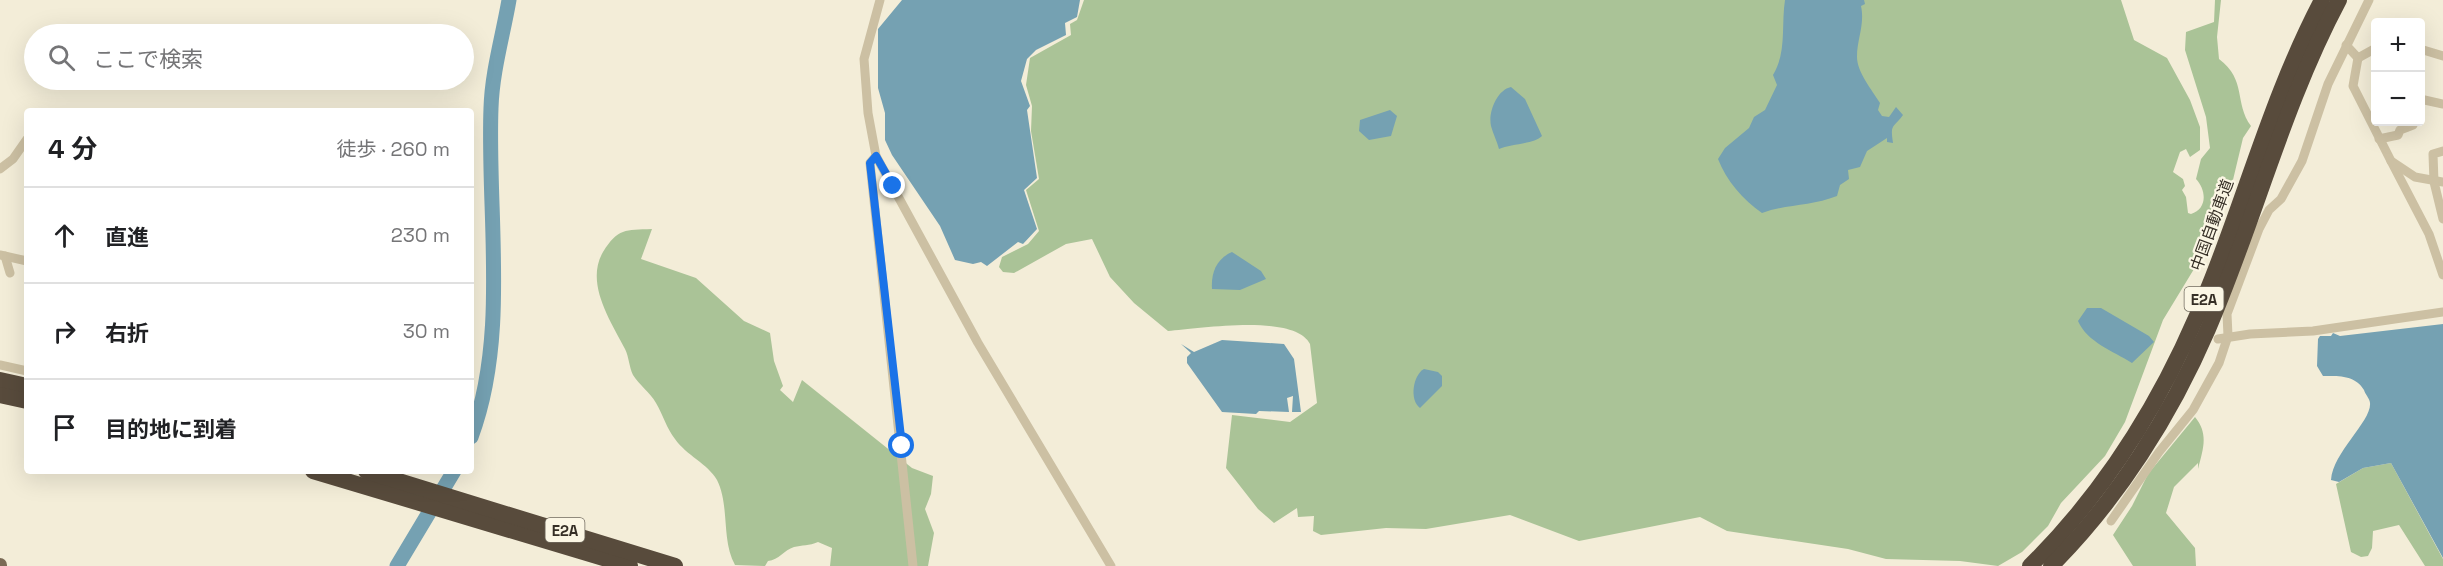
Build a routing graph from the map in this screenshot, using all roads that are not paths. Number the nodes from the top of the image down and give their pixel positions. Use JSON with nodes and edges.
{"nodes":[{"id":1,"x":880,"y":0,"type":"edge"},
{"id":2,"x":2322,"y":0,"type":"edge"},
{"id":3,"x":2339,"y":0,"type":"edge"},
{"id":4,"x":2369,"y":0,"type":"edge"},
{"id":5,"x":2346,"y":45,"type":"junction"},
{"id":6,"x":2425,"y":50,"type":"edge"},
{"id":7,"x":2371,"y":51,"type":"edge"},
{"id":8,"x":2443,"y":56,"type":"edge"},
{"id":9,"x":2358,"y":58,"type":"junction"},
{"id":10,"x":2425,"y":100,"type":"edge"},
{"id":11,"x":2443,"y":104,"type":"edge"},
{"id":12,"x":2410,"y":126,"type":"edge"},
{"id":13,"x":2379,"y":139,"type":"junction"},
{"id":14,"x":24,"y":144,"type":"edge"},
{"id":15,"x":2443,"y":151,"type":"edge"},
{"id":16,"x":876,"y":156,"type":"junction"},
{"id":17,"x":2391,"y":161,"type":"junction"},
{"id":18,"x":0,"y":169,"type":"edge"},
{"id":19,"x":2438,"y":182,"type":"edge"},
{"id":20,"x":2443,"y":219,"type":"edge"},
{"id":21,"x":2,"y":256,"type":"edge"},
{"id":22,"x":24,"y":260,"type":"edge"},
{"id":23,"x":10,"y":273,"type":"dead end"},
{"id":24,"x":2443,"y":275,"type":"edge"},
{"id":25,"x":2443,"y":312,"type":"edge"},
{"id":26,"x":2228,"y":336,"type":"junction"},
{"id":27,"x":2218,"y":339,"type":"dead end"},
{"id":28,"x":0,"y":365,"type":"edge"},
{"id":29,"x":24,"y":370,"type":"edge"},
{"id":30,"x":0,"y":380,"type":"edge"},
{"id":31,"x":24,"y":385,"type":"edge"},
{"id":32,"x":0,"y":395,"type":"edge"},
{"id":33,"x":24,"y":400,"type":"edge"},
{"id":34,"x":328,"y":474,"type":"edge"},
{"id":35,"x":373,"y":474,"type":"edge"},
{"id":36,"x":413,"y":492,"type":"junction"},
{"id":37,"x":451,"y":503,"type":"junction"},
{"id":38,"x":2111,"y":521,"type":"dead end"},
{"id":39,"x":630,"y":566,"type":"edge"},
{"id":40,"x":675,"y":566,"type":"edge"},
{"id":41,"x":914,"y":566,"type":"edge"},
{"id":42,"x":1111,"y":566,"type":"edge"},
{"id":43,"x":2030,"y":566,"type":"edge"},
{"id":44,"x":2051,"y":566,"type":"edge"}],
"edges":[{"from":1,"to":16,"type":"street"},
{"from":2,"to":43,"type":"highway","name":"中国自動車道","number":"E2A"},
{"from":3,"to":44,"type":"highway","name":"中国自動車道","number":"E2A"},
{"from":4,"to":5,"type":"street"},
{"from":5,"to":9,"type":"street"},
{"from":5,"to":26,"type":"street"},
{"from":6,"to":8,"type":"street"},
{"from":7,"to":9,"type":"street"},
{"from":9,"to":13,"type":"street"},
{"from":10,"to":11,"type":"street"},
{"from":12,"to":13,"type":"street"},
{"from":13,"to":17,"type":"street"},
{"from":14,"to":18,"type":"street"},
{"from":15,"to":19,"type":"street"},
{"from":16,"to":41,"type":"street"},
{"from":16,"to":42,"type":"street"},
{"from":17,"to":19,"type":"street"},
{"from":17,"to":24,"type":"street"},
{"from":19,"to":20,"type":"street"},
{"from":21,"to":22,"type":"street"},
{"from":21,"to":23,"type":"street"},
{"from":25,"to":26,"type":"street"},
{"from":26,"to":27,"type":"street"},
{"from":26,"to":38,"type":"street"},
{"from":28,"to":29,"type":"street"},
{"from":30,"to":31,"type":"highway"},
{"from":32,"to":33,"type":"highway"},
{"from":34,"to":36,"type":"highway","number":"E2A"},
{"from":35,"to":36,"type":"highway","number":"E2A"},
{"from":36,"to":37,"type":"highway","number":"E2A"},
{"from":37,"to":39,"type":"highway","number":"E2A"},
{"from":37,"to":40,"type":"highway","number":"E2A"}]}
